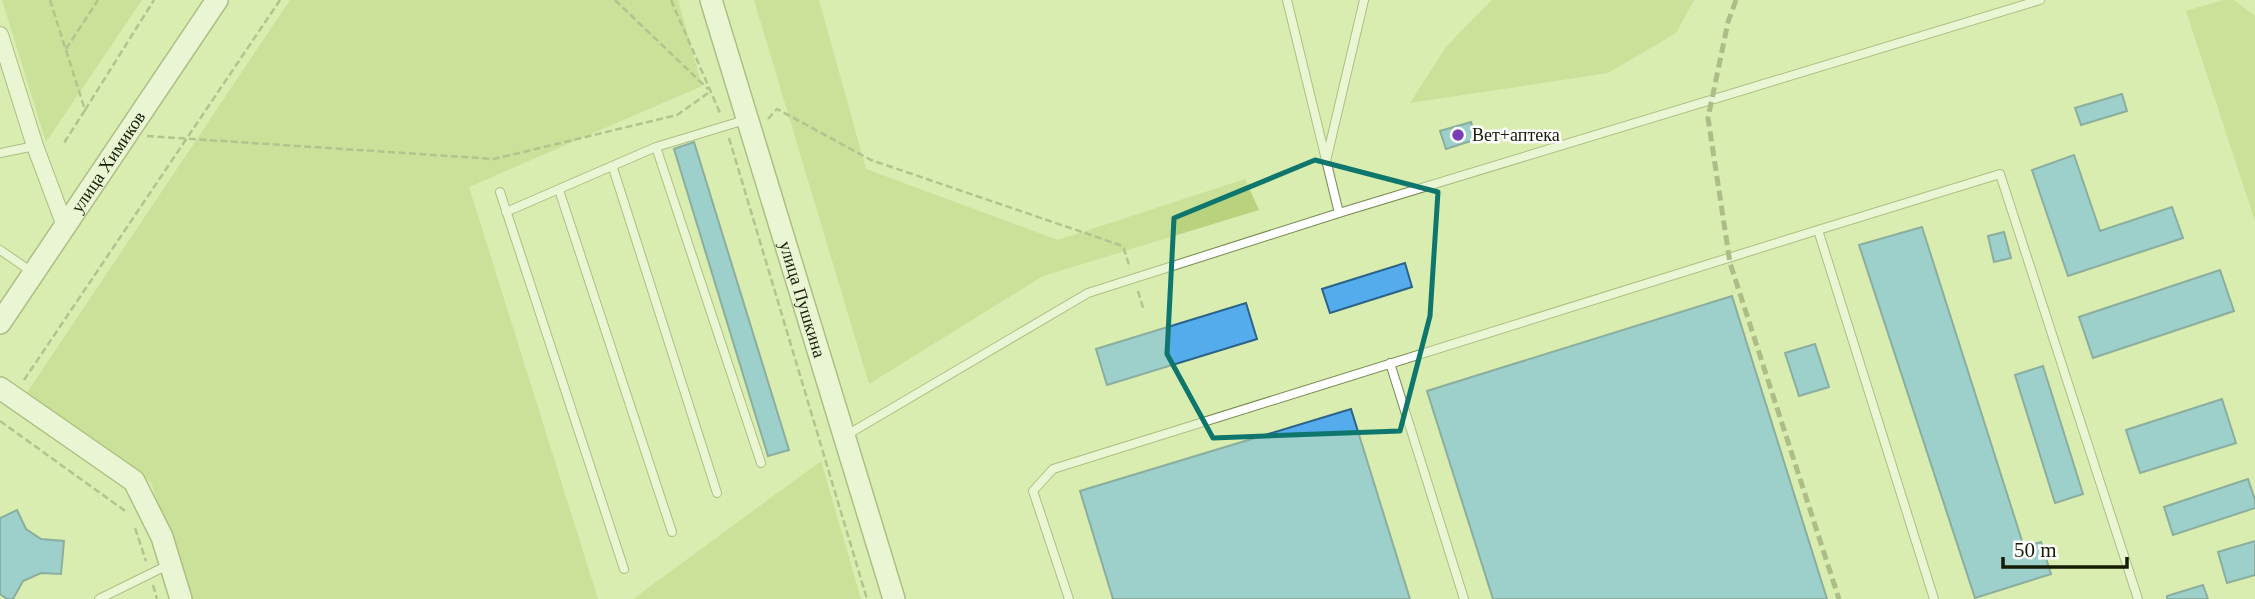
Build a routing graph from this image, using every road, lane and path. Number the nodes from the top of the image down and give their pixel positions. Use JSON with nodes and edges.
{"nodes":[{"id":1,"x":50,"y":0,"type":"edge"},
{"id":2,"x":98,"y":0,"type":"edge"},
{"id":3,"x":154,"y":0,"type":"edge"},
{"id":4,"x":217,"y":0,"type":"edge"},
{"id":5,"x":281,"y":0,"type":"edge"},
{"id":6,"x":615,"y":0,"type":"edge"},
{"id":7,"x":671,"y":0,"type":"edge"},
{"id":8,"x":711,"y":0,"type":"edge"},
{"id":9,"x":1287,"y":0,"type":"edge"},
{"id":10,"x":1364,"y":0,"type":"edge"},
{"id":11,"x":2040,"y":0,"type":"edge"},
{"id":12,"x":0,"y":35,"type":"edge"},
{"id":13,"x":65,"y":48,"type":"junction"},
{"id":14,"x":5,"y":67,"type":"edge"},
{"id":15,"x":711,"y":92,"type":"junction"},
{"id":16,"x":85,"y":110,"type":"junction"},
{"id":17,"x":748,"y":124,"type":"junction"},
{"id":18,"x":725,"y":127,"type":"junction"},
{"id":19,"x":147,"y":136,"type":"dead end"},
{"id":20,"x":186,"y":138,"type":"junction"},
{"id":21,"x":64,"y":143,"type":"dead end"},
{"id":22,"x":35,"y":146,"type":"junction"},
{"id":23,"x":656,"y":147,"type":"junction"},
{"id":24,"x":0,"y":153,"type":"edge"},
{"id":25,"x":1326,"y":159,"type":"junction"},
{"id":26,"x":613,"y":168,"type":"junction"},
{"id":27,"x":559,"y":190,"type":"junction"},
{"id":28,"x":500,"y":192,"type":"dead end"},
{"id":29,"x":506,"y":212,"type":"junction"},
{"id":30,"x":1339,"y":213,"type":"junction"},
{"id":31,"x":65,"y":226,"type":"junction"},
{"id":32,"x":1818,"y":230,"type":"junction"},
{"id":33,"x":0,"y":250,"type":"edge"},
{"id":34,"x":34,"y":273,"type":"junction"},
{"id":35,"x":1134,"y":279,"type":"junction"},
{"id":36,"x":1144,"y":311,"type":"dead end"},
{"id":37,"x":0,"y":323,"type":"edge"},
{"id":38,"x":1390,"y":363,"type":"junction"},
{"id":39,"x":7,"y":392,"type":"edge"},
{"id":40,"x":0,"y":421,"type":"edge"},
{"id":41,"x":844,"y":437,"type":"junction"},
{"id":42,"x":761,"y":463,"type":"dead end"},
{"id":43,"x":717,"y":493,"type":"dead end"},
{"id":44,"x":131,"y":514,"type":"dead end"},
{"id":45,"x":135,"y":526,"type":"dead end"},
{"id":46,"x":672,"y":533,"type":"dead end"},
{"id":47,"x":170,"y":564,"type":"junction"},
{"id":48,"x":624,"y":569,"type":"dead end"},
{"id":49,"x":149,"y":574,"type":"junction"},
{"id":50,"x":99,"y":599,"type":"edge"},
{"id":51,"x":157,"y":599,"type":"edge"},
{"id":52,"x":181,"y":599,"type":"edge"},
{"id":53,"x":867,"y":599,"type":"edge"},
{"id":54,"x":894,"y":599,"type":"edge"},
{"id":55,"x":1069,"y":599,"type":"edge"},
{"id":56,"x":1464,"y":599,"type":"edge"},
{"id":57,"x":1934,"y":599,"type":"edge"},
{"id":58,"x":2138,"y":599,"type":"edge"}],
"edges":[{"from":1,"to":13,"type":"path"},
{"from":2,"to":13,"type":"path"},
{"from":3,"to":16,"type":"path"},
{"from":4,"to":31,"type":"street","name":"улица Химиков"},
{"from":5,"to":20,"type":"path"},
{"from":6,"to":15,"type":"path"},
{"from":7,"to":15,"type":"path"},
{"from":8,"to":17,"type":"street","name":"улица Пушкина"},
{"from":9,"to":25,"type":"lane"},
{"from":10,"to":25,"type":"lane"},
{"from":11,"to":30,"type":"lane"},
{"from":12,"to":14,"type":"street"},
{"from":13,"to":16,"type":"path"},
{"from":14,"to":22,"type":"street"},
{"from":15,"to":18,"type":"path"},
{"from":15,"to":20,"type":"path"},
{"from":16,"to":21,"type":"path"},
{"from":17,"to":18,"type":"lane"},
{"from":17,"to":35,"type":"path"},
{"from":17,"to":41,"type":"street","name":"улица Пушкина"},
{"from":18,"to":23,"type":"lane"},
{"from":18,"to":53,"type":"path"},
{"from":19,"to":20,"type":"path"},
{"from":20,"to":39,"type":"path"},
{"from":22,"to":24,"type":"lane"},
{"from":22,"to":31,"type":"street"},
{"from":23,"to":26,"type":"lane"},
{"from":23,"to":42,"type":"lane"},
{"from":25,"to":30,"type":"lane"},
{"from":26,"to":27,"type":"lane"},
{"from":26,"to":43,"type":"lane"},
{"from":27,"to":29,"type":"lane"},
{"from":27,"to":46,"type":"lane"},
{"from":28,"to":29,"type":"lane"},
{"from":29,"to":48,"type":"lane"},
{"from":30,"to":35,"type":"lane"},
{"from":31,"to":34,"type":"street","name":"улица Химиков"},
{"from":32,"to":38,"type":"lane"},
{"from":32,"to":57,"type":"lane"},
{"from":32,"to":58,"type":"lane"},
{"from":33,"to":34,"type":"lane"},
{"from":34,"to":37,"type":"street","name":"улица Химиков"},
{"from":35,"to":36,"type":"path"},
{"from":35,"to":41,"type":"lane"},
{"from":38,"to":55,"type":"lane"},
{"from":38,"to":56,"type":"lane"},
{"from":39,"to":47,"type":"street"},
{"from":40,"to":44,"type":"path"},
{"from":41,"to":54,"type":"street","name":"улица Пушкина"},
{"from":45,"to":49,"type":"path"},
{"from":47,"to":49,"type":"lane"},
{"from":47,"to":52,"type":"street"},
{"from":49,"to":50,"type":"lane"},
{"from":49,"to":51,"type":"path"}]}
